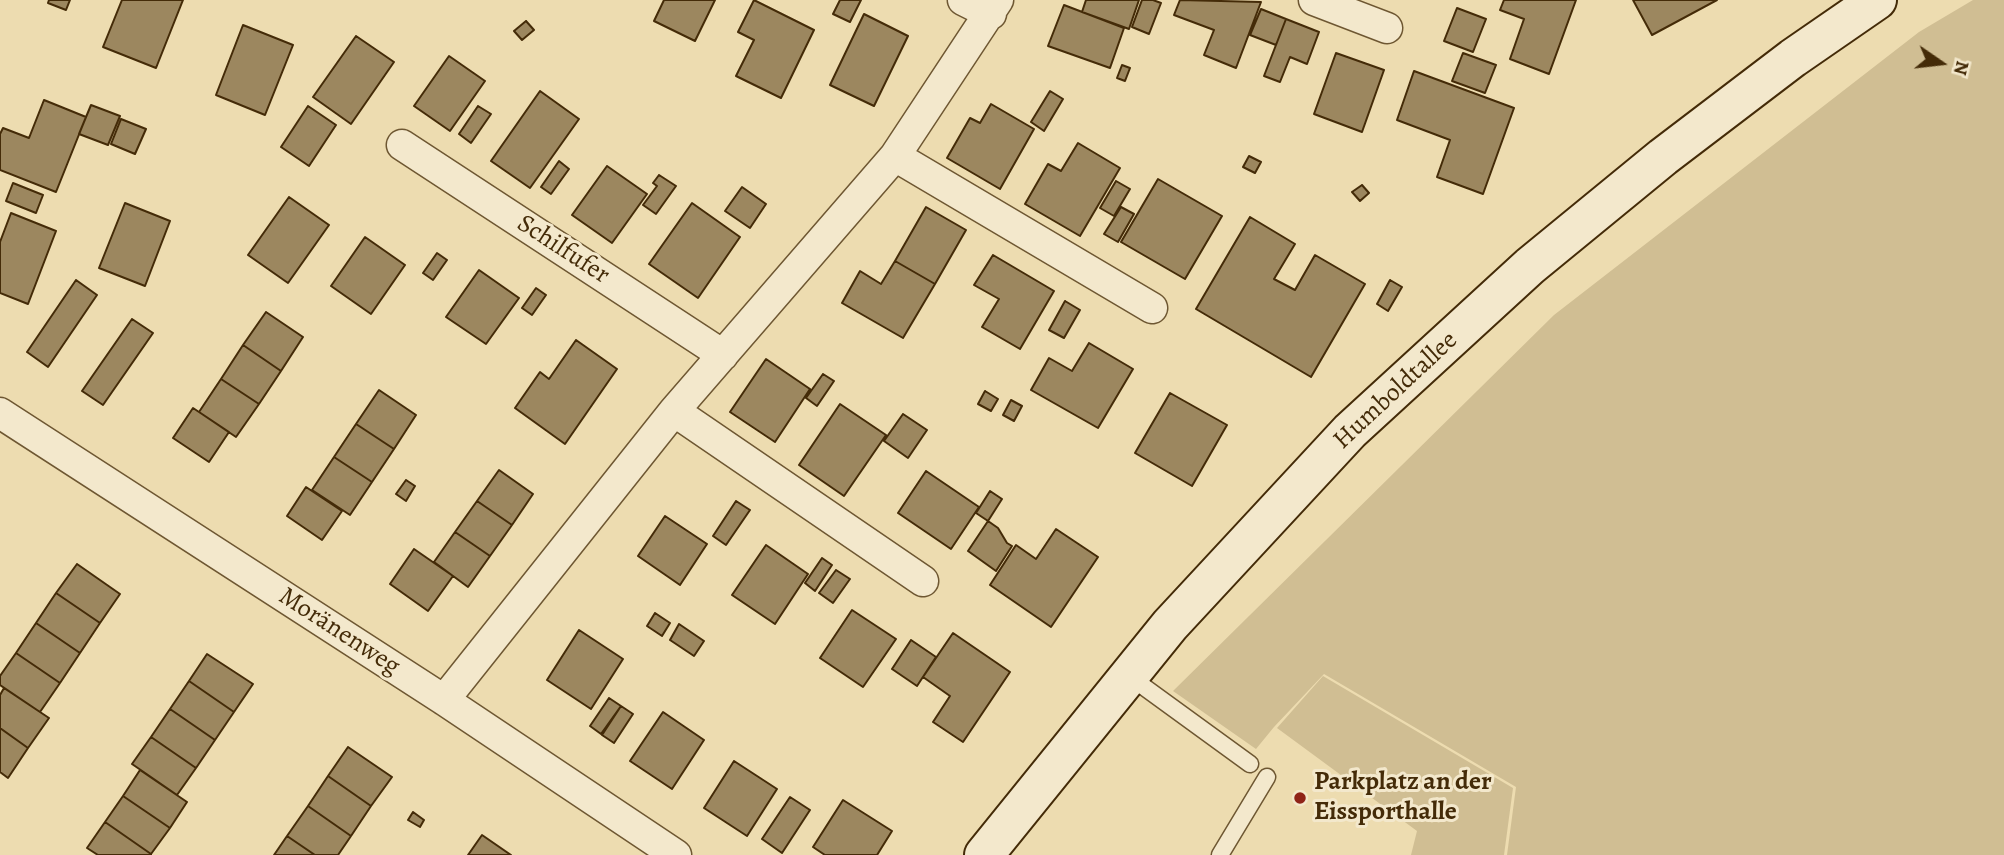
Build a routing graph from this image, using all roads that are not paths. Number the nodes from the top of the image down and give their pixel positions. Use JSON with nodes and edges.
{"nodes":[{"id":1,"x":963,"y":0,"type":"edge"},
{"id":2,"x":1314,"y":0,"type":"edge"},
{"id":3,"x":1877,"y":0,"type":"edge"},
{"id":4,"x":995,"y":7,"type":"edge"},
{"id":5,"x":1387,"y":28,"type":"dead end"},
{"id":6,"x":402,"y":145,"type":"dead end"},
{"id":7,"x":895,"y":156,"type":"junction"},
{"id":8,"x":1152,"y":308,"type":"dead end"},
{"id":9,"x":723,"y":355,"type":"junction"},
{"id":10,"x":674,"y":411,"type":"junction"},
{"id":11,"x":0,"y":413,"type":"edge"},
{"id":12,"x":923,"y":581,"type":"dead end"},
{"id":13,"x":1127,"y":675,"type":"junction"},
{"id":14,"x":444,"y":700,"type":"junction"},
{"id":15,"x":1250,"y":764,"type":"dead end"},
{"id":16,"x":1267,"y":777,"type":"dead end"},
{"id":17,"x":676,"y":855,"type":"edge"},
{"id":18,"x":984,"y":855,"type":"edge"},
{"id":19,"x":1220,"y":855,"type":"edge"}],
"edges":[{"from":1,"to":4,"type":"street"},
{"from":2,"to":5,"type":"street"},
{"from":3,"to":13,"type":"street","name":"Humboldtallee"},
{"from":4,"to":7,"type":"street"},
{"from":6,"to":9,"type":"street","name":"Schilfufer"},
{"from":7,"to":8,"type":"street"},
{"from":7,"to":9,"type":"street"},
{"from":9,"to":10,"type":"street"},
{"from":10,"to":12,"type":"street"},
{"from":10,"to":14,"type":"street"},
{"from":11,"to":14,"type":"street","name":"Moränenweg"},
{"from":13,"to":15,"type":"lane"},
{"from":13,"to":18,"type":"street","name":"Humboldtallee"},
{"from":14,"to":17,"type":"street","name":"Moränenweg"},
{"from":16,"to":19,"type":"lane"}]}
